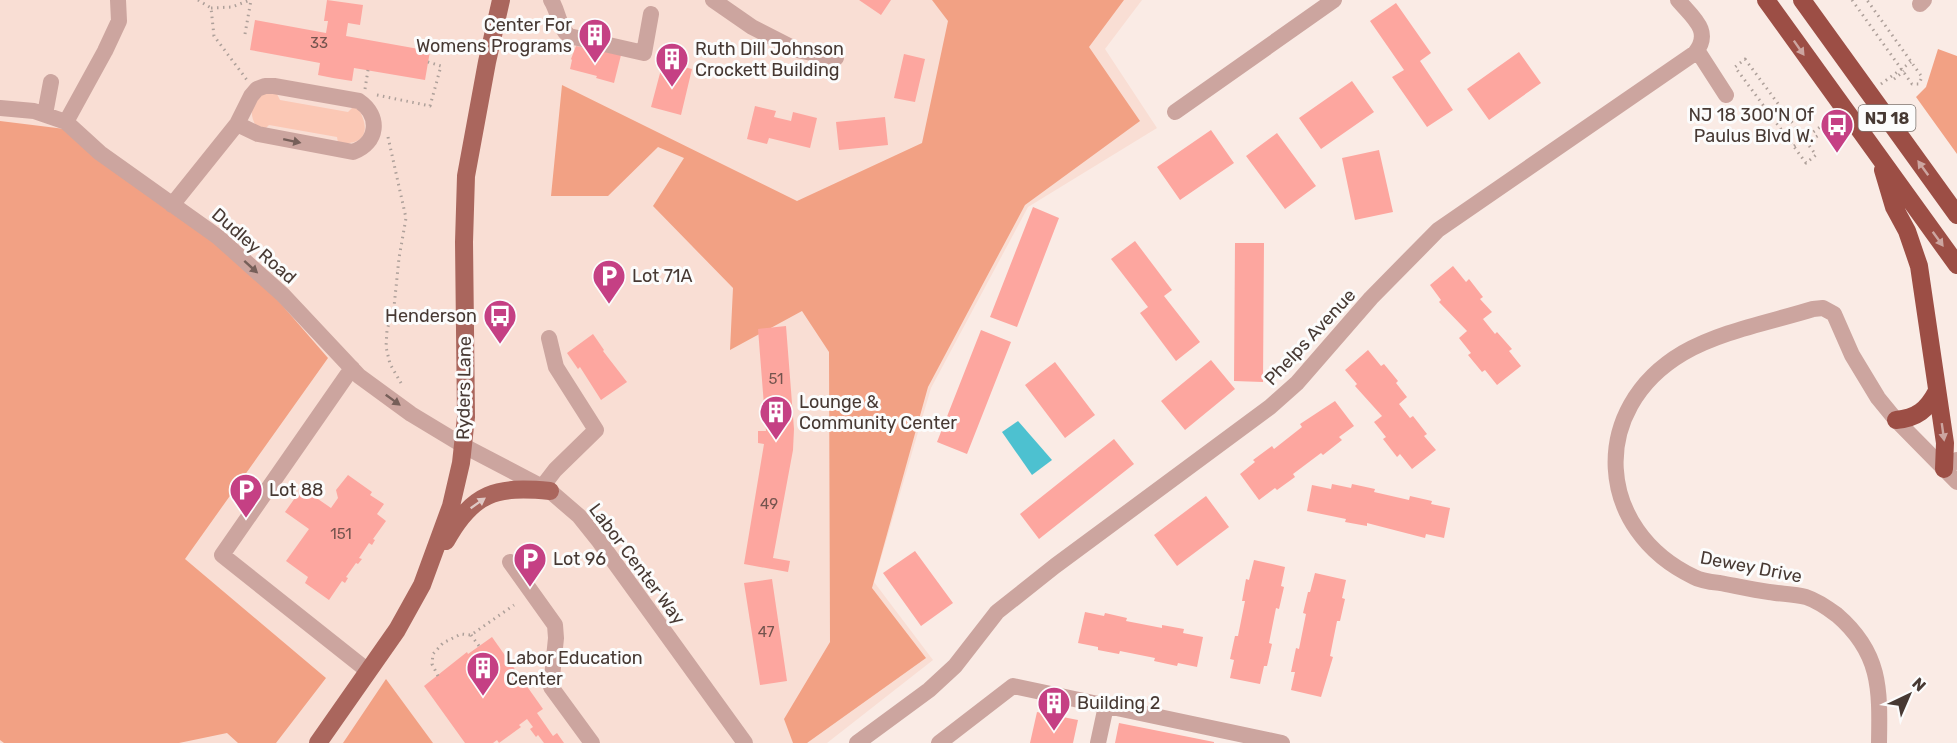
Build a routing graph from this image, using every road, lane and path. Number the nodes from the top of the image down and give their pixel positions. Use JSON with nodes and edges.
{"nodes":[{"id":1,"x":118,"y":0,"type":"edge"},
{"id":2,"x":198,"y":0,"type":"edge"},
{"id":3,"x":251,"y":0,"type":"edge"},
{"id":4,"x":501,"y":0,"type":"edge"},
{"id":5,"x":552,"y":0,"type":"edge"},
{"id":6,"x":713,"y":0,"type":"edge"},
{"id":7,"x":1334,"y":0,"type":"edge"},
{"id":8,"x":1678,"y":0,"type":"edge"},
{"id":9,"x":1766,"y":0,"type":"edge"},
{"id":10,"x":1803,"y":0,"type":"edge"},
{"id":11,"x":1852,"y":0,"type":"edge"},
{"id":12,"x":1867,"y":0,"type":"edge"},
{"id":13,"x":211,"y":8,"type":"junction"},
{"id":14,"x":651,"y":14,"type":"dead end"},
{"id":15,"x":244,"y":34,"type":"dead end"},
{"id":16,"x":1697,"y":50,"type":"junction"},
{"id":17,"x":836,"y":58,"type":"dead end"},
{"id":18,"x":428,"y":62,"type":"dead end"},
{"id":19,"x":368,"y":70,"type":"dead end"},
{"id":20,"x":1904,"y":71,"type":"junction"},
{"id":21,"x":1894,"y":79,"type":"dead end"},
{"id":22,"x":249,"y":81,"type":"dead end"},
{"id":23,"x":51,"y":82,"type":"dead end"},
{"id":24,"x":365,"y":92,"type":"dead end"},
{"id":25,"x":376,"y":95,"type":"dead end"},
{"id":26,"x":1726,"y":96,"type":"dead end"},
{"id":27,"x":0,"y":108,"type":"edge"},
{"id":28,"x":1175,"y":112,"type":"dead end"},
{"id":29,"x":45,"y":114,"type":"junction"},
{"id":30,"x":66,"y":122,"type":"junction"},
{"id":31,"x":237,"y":124,"type":"junction"},
{"id":32,"x":387,"y":130,"type":"dead end"},
{"id":33,"x":1819,"y":135,"type":"dead end"},
{"id":34,"x":1806,"y":143,"type":"junction"},
{"id":35,"x":1879,"y":157,"type":"junction"},
{"id":36,"x":172,"y":205,"type":"junction"},
{"id":37,"x":1957,"y":215,"type":"edge"},
{"id":38,"x":1957,"y":265,"type":"edge"},
{"id":39,"x":549,"y":338,"type":"dead end"},
{"id":40,"x":352,"y":368,"type":"junction"},
{"id":41,"x":401,"y":382,"type":"dead end"},
{"id":42,"x":1937,"y":391,"type":"junction"},
{"id":43,"x":1896,"y":420,"type":"junction"},
{"id":44,"x":464,"y":446,"type":"junction"},
{"id":45,"x":1950,"y":464,"type":"edge"},
{"id":46,"x":1957,"y":482,"type":"edge"},
{"id":47,"x":546,"y":489,"type":"junction"},
{"id":48,"x":510,"y":562,"type":"dead end"},
{"id":49,"x":422,"y":585,"type":"junction"},
{"id":50,"x":514,"y":605,"type":"dead end"},
{"id":51,"x":471,"y":635,"type":"junction"},
{"id":52,"x":479,"y":646,"type":"dead end"},
{"id":53,"x":368,"y":671,"type":"junction"},
{"id":54,"x":438,"y":676,"type":"dead end"},
{"id":55,"x":1106,"y":706,"type":"junction"},
{"id":56,"x":318,"y":743,"type":"edge"},
{"id":57,"x":592,"y":743,"type":"edge"},
{"id":58,"x":745,"y":743,"type":"edge"},
{"id":59,"x":857,"y":743,"type":"edge"},
{"id":60,"x":939,"y":743,"type":"edge"},
{"id":61,"x":1098,"y":743,"type":"edge"},
{"id":62,"x":1282,"y":743,"type":"edge"},
{"id":63,"x":1879,"y":743,"type":"edge"}],
"edges":[{"from":1,"to":30,"type":"street"},
{"from":2,"to":13,"type":"path"},
{"from":3,"to":13,"type":"path"},
{"from":3,"to":15,"type":"path"},
{"from":4,"to":44,"type":"main road","name":"Ryders Lane"},
{"from":5,"to":14,"type":"street"},
{"from":6,"to":17,"type":"street"},
{"from":7,"to":28,"type":"street"},
{"from":8,"to":16,"type":"street"},
{"from":9,"to":35,"type":"highway","number":"NJ 18","one_way":true},
{"from":37,"to":10,"type":"highway","number":"NJ 18","one_way":true},
{"from":11,"to":20,"type":"path"},
{"from":12,"to":20,"type":"path"},
{"from":13,"to":22,"type":"path"},
{"from":16,"to":26,"type":"street"},
{"from":16,"to":59,"type":"street","name":"Phelps Avenue"},
{"from":18,"to":25,"type":"path"},
{"from":19,"to":24,"type":"path"},
{"from":20,"to":21,"type":"path"},
{"from":23,"to":29,"type":"street"},
{"from":27,"to":29,"type":"street","name":"Dudley Road"},
{"from":29,"to":30,"type":"street","name":"Dudley Road"},
{"from":30,"to":36,"type":"street","name":"Dudley Road"},
{"from":31,"to":31,"type":"street","one_way":true},
{"from":31,"to":36,"type":"street"},
{"from":32,"to":41,"type":"path"},
{"from":33,"to":34,"type":"path"},
{"from":34,"to":34,"type":"path"},
{"from":35,"to":38,"type":"highway","number":"NJ 18","one_way":true},
{"from":35,"to":42,"type":"highway"},
{"from":36,"to":40,"type":"street","name":"Dudley Road","one_way":true},
{"from":39,"to":47,"type":"street"},
{"from":40,"to":44,"type":"street","name":"Dudley Road","one_way":true},
{"from":40,"to":53,"type":"street"},
{"from":42,"to":43,"type":"highway"},
{"from":42,"to":45,"type":"highway","one_way":true},
{"from":43,"to":45,"type":"street"},
{"from":43,"to":63,"type":"street","name":"Dewey Drive"},
{"from":44,"to":47,"type":"street","name":"Labor Center Way"},
{"from":44,"to":49,"type":"main road","name":"Ryders Lane"},
{"from":45,"to":46,"type":"street"},
{"from":49,"to":47,"type":"main road","one_way":true},
{"from":47,"to":58,"type":"street","name":"Labor Center Way"},
{"from":48,"to":57,"type":"street"},
{"from":49,"to":53,"type":"main road","name":"Ryders Lane"},
{"from":50,"to":51,"type":"path"},
{"from":51,"to":52,"type":"path"},
{"from":51,"to":54,"type":"path"},
{"from":53,"to":56,"type":"main road","name":"Ryders Lane"},
{"from":55,"to":60,"type":"street"},
{"from":55,"to":61,"type":"street"},
{"from":55,"to":62,"type":"street"}]}
